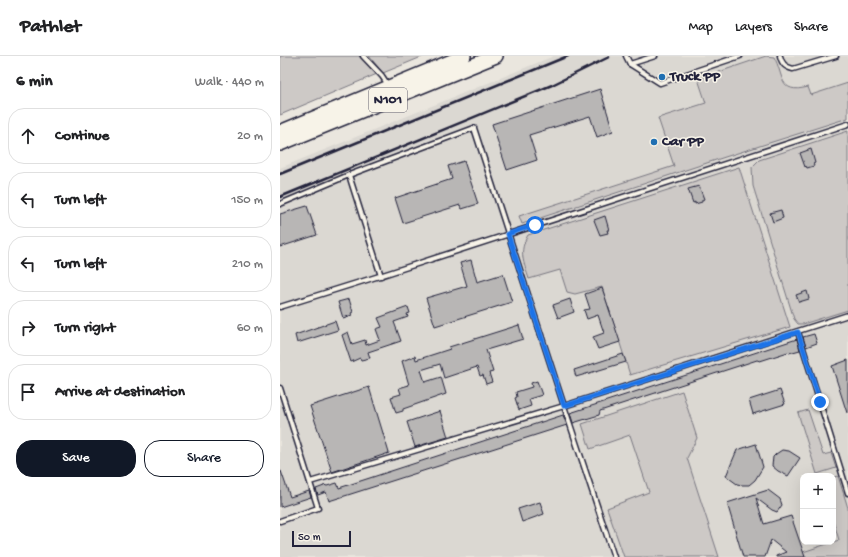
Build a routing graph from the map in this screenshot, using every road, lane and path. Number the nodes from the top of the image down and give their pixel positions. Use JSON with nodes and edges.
{"nodes":[{"id":1,"x":363,"y":56,"type":"edge"},
{"id":2,"x":464,"y":56,"type":"edge"},
{"id":3,"x":496,"y":56,"type":"edge"},
{"id":4,"x":626,"y":56,"type":"edge"},
{"id":5,"x":655,"y":56,"type":"edge"},
{"id":6,"x":740,"y":56,"type":"edge"},
{"id":7,"x":780,"y":56,"type":"edge"},
{"id":8,"x":836,"y":56,"type":"edge"},
{"id":9,"x":630,"y":64,"type":"junction"},
{"id":10,"x":389,"y":87,"type":"junction"},
{"id":11,"x":848,"y":124,"type":"edge"},
{"id":12,"x":280,"y":132,"type":"edge"},
{"id":13,"x":280,"y":144,"type":"edge"},
{"id":14,"x":349,"y":175,"type":"junction"},
{"id":15,"x":280,"y":204,"type":"edge"},
{"id":16,"x":508,"y":234,"type":"junction"},
{"id":17,"x":381,"y":276,"type":"junction"},
{"id":18,"x":280,"y":307,"type":"edge"},
{"id":19,"x":848,"y":315,"type":"edge"},
{"id":20,"x":798,"y":332,"type":"junction"},
{"id":21,"x":280,"y":388,"type":"edge"},
{"id":22,"x":564,"y":406,"type":"junction"},
{"id":23,"x":310,"y":482,"type":"junction"},
{"id":24,"x":848,"y":493,"type":"edge"},
{"id":25,"x":280,"y":521,"type":"edge"},
{"id":26,"x":614,"y":557,"type":"edge"}],
"edges":[{"from":1,"to":10,"type":"lane"},
{"from":2,"to":10,"type":"main road","number":"N101"},
{"from":3,"to":13,"type":"main road","number":"N101"},
{"from":4,"to":9,"type":"lane"},
{"from":5,"to":9,"type":"lane"},
{"from":6,"to":9,"type":"lane"},
{"from":7,"to":8,"type":"lane"},
{"from":10,"to":12,"type":"main road","number":"N101"},
{"from":11,"to":16,"type":"lane"},
{"from":14,"to":15,"type":"lane"},
{"from":14,"to":16,"type":"lane"},
{"from":14,"to":17,"type":"lane"},
{"from":16,"to":17,"type":"lane"},
{"from":16,"to":22,"type":"lane"},
{"from":17,"to":18,"type":"lane"},
{"from":19,"to":20,"type":"lane"},
{"from":20,"to":22,"type":"lane"},
{"from":20,"to":24,"type":"lane"},
{"from":21,"to":23,"type":"lane"},
{"from":22,"to":23,"type":"lane"},
{"from":22,"to":26,"type":"lane"},
{"from":23,"to":25,"type":"lane"}]}
